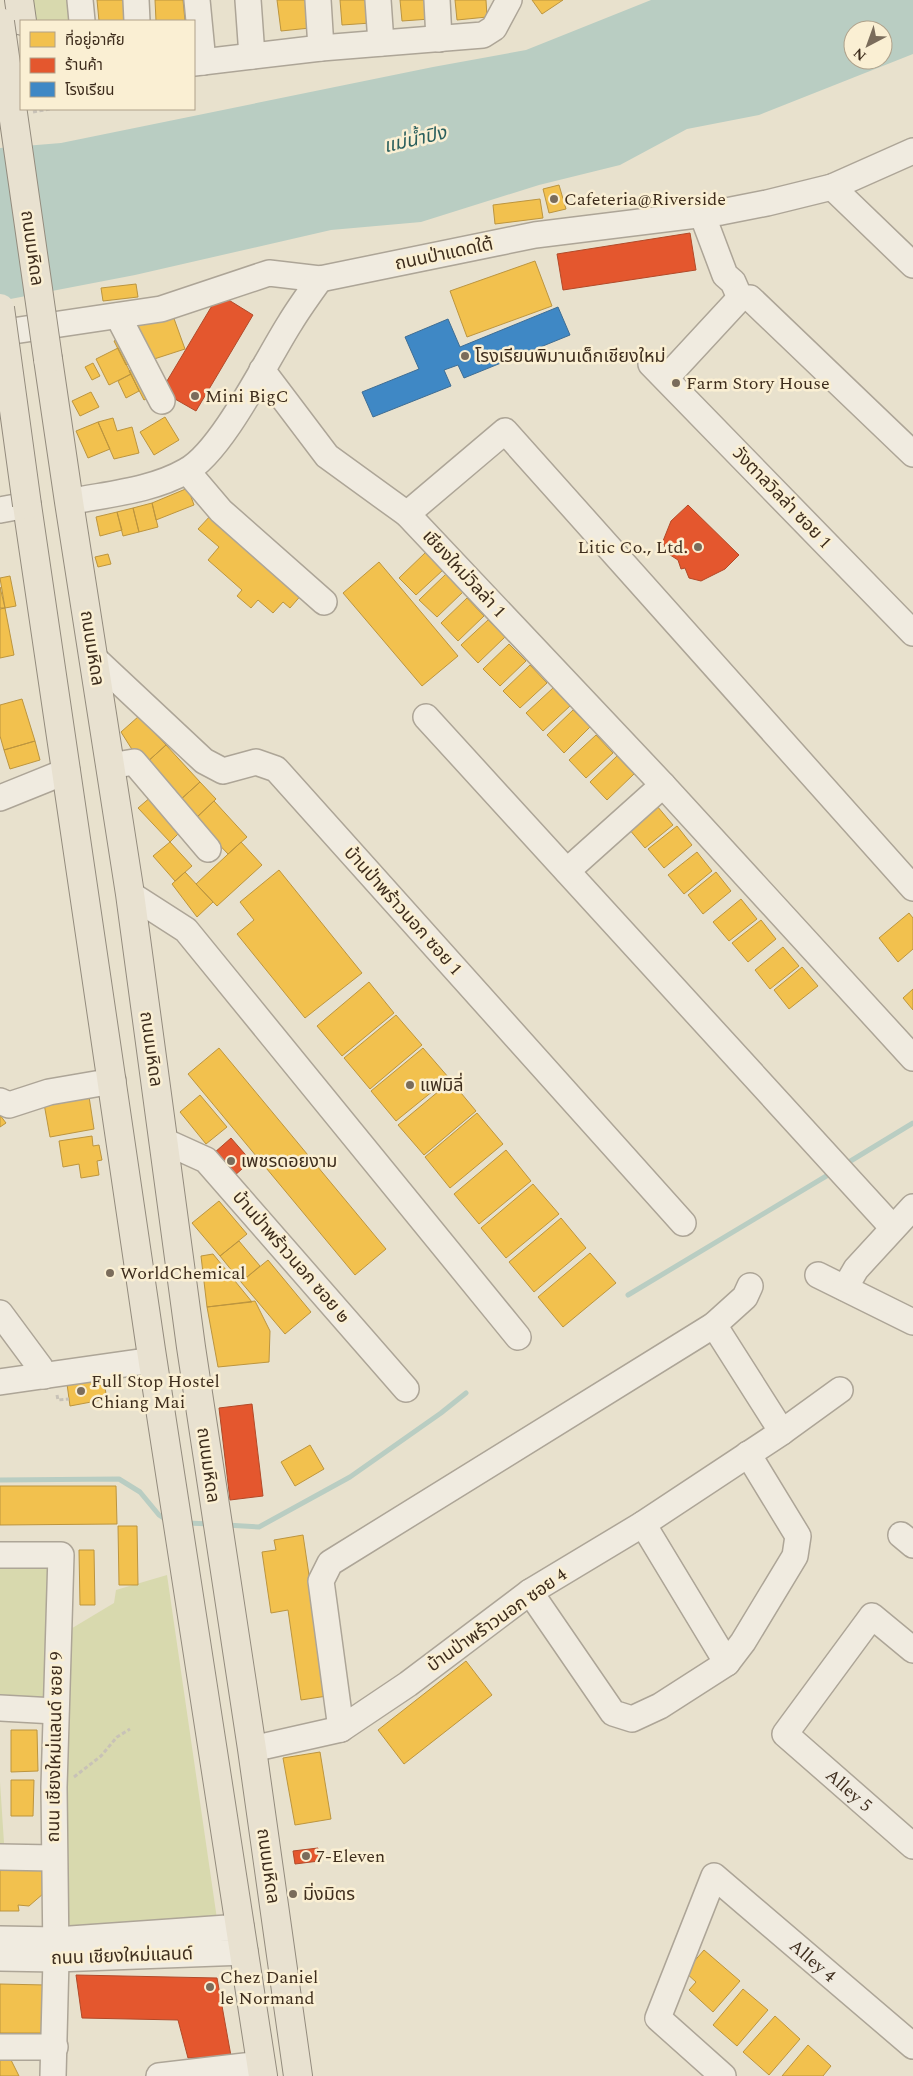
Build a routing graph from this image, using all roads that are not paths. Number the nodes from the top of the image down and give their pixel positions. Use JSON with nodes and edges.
{"nodes":[{"id":1,"x":19,"y":0,"type":"edge"},
{"id":2,"x":80,"y":0,"type":"edge"},
{"id":3,"x":136,"y":0,"type":"edge"},
{"id":4,"x":197,"y":0,"type":"edge"},
{"id":5,"x":248,"y":0,"type":"edge"},
{"id":6,"x":318,"y":0,"type":"edge"},
{"id":7,"x":378,"y":0,"type":"edge"},
{"id":8,"x":437,"y":0,"type":"edge"},
{"id":9,"x":509,"y":0,"type":"edge"},
{"id":10,"x":22,"y":20,"type":"edge"},
{"id":11,"x":82,"y":20,"type":"edge"},
{"id":12,"x":137,"y":20,"type":"edge"},
{"id":13,"x":0,"y":22,"type":"edge"},
{"id":14,"x":20,"y":36,"type":"edge"},
{"id":15,"x":0,"y":39,"type":"edge"},
{"id":16,"x":439,"y":39,"type":"junction"},
{"id":17,"x":381,"y":43,"type":"junction"},
{"id":18,"x":321,"y":48,"type":"junction"},
{"id":19,"x":20,"y":51,"type":"edge"},
{"id":20,"x":0,"y":54,"type":"edge"},
{"id":21,"x":252,"y":56,"type":"junction"},
{"id":22,"x":199,"y":63,"type":"edge"},
{"id":23,"x":20,"y":106,"type":"edge"},
{"id":24,"x":0,"y":108,"type":"edge"},
{"id":25,"x":913,"y":151,"type":"edge"},
{"id":26,"x":832,"y":187,"type":"junction"},
{"id":27,"x":712,"y":213,"type":"junction"},
{"id":28,"x":913,"y":265,"type":"edge"},
{"id":29,"x":320,"y":279,"type":"junction"},
{"id":30,"x":741,"y":293,"type":"junction"},
{"id":31,"x":0,"y":308,"type":"edge"},
{"id":32,"x":118,"y":316,"type":"junction"},
{"id":33,"x":0,"y":333,"type":"edge"},
{"id":34,"x":262,"y":370,"type":"junction"},
{"id":35,"x":162,"y":401,"type":"dead end"},
{"id":36,"x":913,"y":454,"type":"edge"},
{"id":37,"x":187,"y":471,"type":"junction"},
{"id":38,"x":69,"y":502,"type":"junction"},
{"id":39,"x":27,"y":505,"type":"junction"},
{"id":40,"x":0,"y":510,"type":"edge"},
{"id":41,"x":407,"y":514,"type":"junction"},
{"id":42,"x":324,"y":602,"type":"dead end"},
{"id":43,"x":913,"y":633,"type":"edge"},
{"id":44,"x":94,"y":658,"type":"junction"},
{"id":45,"x":426,"y":717,"type":"dead end"},
{"id":46,"x":110,"y":766,"type":"junction"},
{"id":47,"x":67,"y":771,"type":"junction"},
{"id":48,"x":663,"y":785,"type":"junction"},
{"id":49,"x":0,"y":798,"type":"edge"},
{"id":50,"x":208,"y":849,"type":"dead end"},
{"id":51,"x":567,"y":871,"type":"junction"},
{"id":52,"x":913,"y":888,"type":"edge"},
{"id":53,"x":130,"y":894,"type":"junction"},
{"id":54,"x":913,"y":1058,"type":"edge"},
{"id":55,"x":113,"y":1081,"type":"junction"},
{"id":56,"x":0,"y":1101,"type":"edge"},
{"id":57,"x":164,"y":1141,"type":"junction"},
{"id":58,"x":913,"y":1206,"type":"edge"},
{"id":59,"x":682,"y":1223,"type":"dead end"},
{"id":60,"x":893,"y":1228,"type":"junction"},
{"id":61,"x":818,"y":1275,"type":"dead end"},
{"id":62,"x":750,"y":1286,"type":"dead end"},
{"id":63,"x":844,"y":1288,"type":"junction"},
{"id":64,"x":0,"y":1313,"type":"edge"},
{"id":65,"x":913,"y":1322,"type":"edge"},
{"id":66,"x":714,"y":1325,"type":"junction"},
{"id":67,"x":518,"y":1337,"type":"dead end"},
{"id":68,"x":152,"y":1355,"type":"junction"},
{"id":69,"x":42,"y":1371,"type":"junction"},
{"id":70,"x":0,"y":1373,"type":"edge"},
{"id":71,"x":0,"y":1382,"type":"edge"},
{"id":72,"x":406,"y":1389,"type":"dead end"},
{"id":73,"x":840,"y":1390,"type":"dead end"},
{"id":74,"x":782,"y":1432,"type":"junction"},
{"id":75,"x":748,"y":1454,"type":"junction"},
{"id":76,"x":643,"y":1524,"type":"junction"},
{"id":77,"x":0,"y":1555,"type":"edge"},
{"id":78,"x":530,"y":1592,"type":"junction"},
{"id":79,"x":913,"y":1650,"type":"edge"},
{"id":80,"x":727,"y":1663,"type":"junction"},
{"id":81,"x":0,"y":1708,"type":"edge"},
{"id":82,"x":55,"y":1710,"type":"junction"},
{"id":83,"x":342,"y":1729,"type":"junction"},
{"id":84,"x":252,"y":1750,"type":"junction"},
{"id":85,"x":913,"y":1846,"type":"edge"},
{"id":86,"x":0,"y":1857,"type":"edge"},
{"id":87,"x":53,"y":1858,"type":"junction"},
{"id":88,"x":0,"y":1939,"type":"edge"},
{"id":89,"x":243,"y":1939,"type":"junction"},
{"id":90,"x":56,"y":1949,"type":"junction"},
{"id":91,"x":0,"y":1958,"type":"edge"},
{"id":92,"x":913,"y":2046,"type":"edge"},
{"id":93,"x":0,"y":2047,"type":"edge"},
{"id":94,"x":54,"y":2048,"type":"junction"},
{"id":95,"x":262,"y":2070,"type":"edge"},
{"id":96,"x":53,"y":2076,"type":"edge"},
{"id":97,"x":159,"y":2076,"type":"edge"},
{"id":98,"x":298,"y":2076,"type":"edge"},
{"id":99,"x":723,"y":2076,"type":"edge"}],
"edges":[{"from":1,"to":10,"type":"main road"},
{"from":2,"to":11,"type":"street"},
{"from":3,"to":12,"type":"street"},
{"from":4,"to":22,"type":"street"},
{"from":5,"to":21,"type":"street"},
{"from":6,"to":18,"type":"street"},
{"from":7,"to":17,"type":"street"},
{"from":8,"to":16,"type":"street"},
{"from":9,"to":16,"type":"street"},
{"from":13,"to":38,"type":"main road","name":"ถนนมหิดล","bridge":true},
{"from":14,"to":15,"type":"main road"},
{"from":16,"to":17,"type":"street"},
{"from":17,"to":18,"type":"street"},
{"from":18,"to":21,"type":"street"},
{"from":19,"to":20,"type":"main road"},
{"from":21,"to":22,"type":"street"},
{"from":23,"to":24,"type":"street"},
{"from":25,"to":26,"type":"street","name":"ถนนป่าแดดใต้"},
{"from":26,"to":27,"type":"street","name":"ถนนป่าแดดใต้"},
{"from":26,"to":28,"type":"street"},
{"from":27,"to":29,"type":"street","name":"ถนนป่าแดดใต้"},
{"from":27,"to":30,"type":"street"},
{"from":29,"to":32,"type":"street","name":"ถนนป่าแดดใต้"},
{"from":29,"to":34,"type":"street"},
{"from":30,"to":36,"type":"street"},
{"from":30,"to":43,"type":"street","name":"วังตาลวิลล่า ซอย 1"},
{"from":31,"to":39,"type":"main road","name":"ถนนมหิดล","bridge":true},
{"from":32,"to":33,"type":"street","name":"ถนนป่าแดดใต้"},
{"from":32,"to":35,"type":"street"},
{"from":34,"to":37,"type":"street"},
{"from":34,"to":41,"type":"street","name":"เชียงใหม่วิลล่า 1"},
{"from":37,"to":38,"type":"street"},
{"from":37,"to":42,"type":"street"},
{"from":38,"to":44,"type":"main road","name":"ถนนมหิดล"},
{"from":39,"to":40,"type":"street"},
{"from":39,"to":47,"type":"main road","name":"ถนนมหิดล"},
{"from":41,"to":48,"type":"street","name":"เชียงใหม่วิลล่า 1"},
{"from":41,"to":52,"type":"street"},
{"from":44,"to":46,"type":"main road","name":"ถนนมหิดล"},
{"from":44,"to":59,"type":"street","name":"บ้านป่าพร้าวนอก ซอย 1"},
{"from":45,"to":51,"type":"street"},
{"from":46,"to":50,"type":"street"},
{"from":46,"to":53,"type":"main road","name":"ถนนมหิดล"},
{"from":47,"to":49,"type":"street"},
{"from":47,"to":55,"type":"main road","name":"ถนนมหิดล"},
{"from":48,"to":51,"type":"street"},
{"from":48,"to":54,"type":"street","name":"เชียงใหม่วิลล่า 1"},
{"from":51,"to":60,"type":"street"},
{"from":53,"to":57,"type":"main road","name":"ถนนมหิดล"},
{"from":53,"to":67,"type":"street"},
{"from":55,"to":56,"type":"street"},
{"from":55,"to":68,"type":"main road","name":"ถนนมหิดล"},
{"from":57,"to":72,"type":"street","name":"บ้านป่าพร้าวนอก ซอย ๒"},
{"from":57,"to":84,"type":"main road","name":"ถนนมหิดล"},
{"from":58,"to":60,"type":"street"},
{"from":60,"to":63,"type":"street"},
{"from":61,"to":63,"type":"street"},
{"from":62,"to":66,"type":"street"},
{"from":63,"to":65,"type":"street"},
{"from":64,"to":69,"type":"street"},
{"from":66,"to":74,"type":"street"},
{"from":66,"to":83,"type":"street"},
{"from":68,"to":69,"type":"street"},
{"from":68,"to":89,"type":"main road","name":"ถนนมหิดล"},
{"from":69,"to":70,"type":"street"},
{"from":69,"to":71,"type":"street"},
{"from":73,"to":74,"type":"street","name":"บ้านป่าพร้าวนอก ซอย 4"},
{"from":74,"to":75,"type":"street","name":"บ้านป่าพร้าวนอก ซอย 4"},
{"from":75,"to":76,"type":"street","name":"บ้านป่าพร้าวนอก ซอย 4"},
{"from":75,"to":80,"type":"street"},
{"from":76,"to":78,"type":"street","name":"บ้านป่าพร้าวนอก ซอย 4"},
{"from":76,"to":80,"type":"street"},
{"from":77,"to":82,"type":"street","name":"ถนน เชียงใหม่แลนด์ ซอย 9"},
{"from":78,"to":80,"type":"street"},
{"from":78,"to":83,"type":"street","name":"บ้านป่าพร้าวนอก ซอย 4"},
{"from":79,"to":85,"type":"street","name":"Alley 5"},
{"from":81,"to":82,"type":"street"},
{"from":82,"to":87,"type":"street","name":"ถนน เชียงใหม่แลนด์ ซอย 9"},
{"from":83,"to":84,"type":"street","name":"บ้านป่าพร้าวนอก ซอย 4"},
{"from":84,"to":98,"type":"main road","name":"ถนนมหิดล"},
{"from":86,"to":87,"type":"street"},
{"from":87,"to":90,"type":"street","name":"ถนน เชียงใหม่แลนด์ ซอย 9"},
{"from":88,"to":90,"type":"street","name":"ถนน เชียงใหม่แลนด์"},
{"from":89,"to":90,"type":"street","name":"ถนน เชียงใหม่แลนด์"},
{"from":89,"to":95,"type":"main road","name":"ถนนมหิดล"},
{"from":90,"to":91,"type":"street","name":"ถนน เชียงใหม่แลนด์"},
{"from":90,"to":94,"type":"street","name":"ถนน เชียงใหม่แลนด์ ซอย 9"},
{"from":92,"to":99,"type":"street","name":"Alley 4"},
{"from":93,"to":94,"type":"street"},
{"from":94,"to":96,"type":"street","name":"ถนน เชียงใหม่แลนด์ ซอย 9"},
{"from":95,"to":97,"type":"street"}]}
